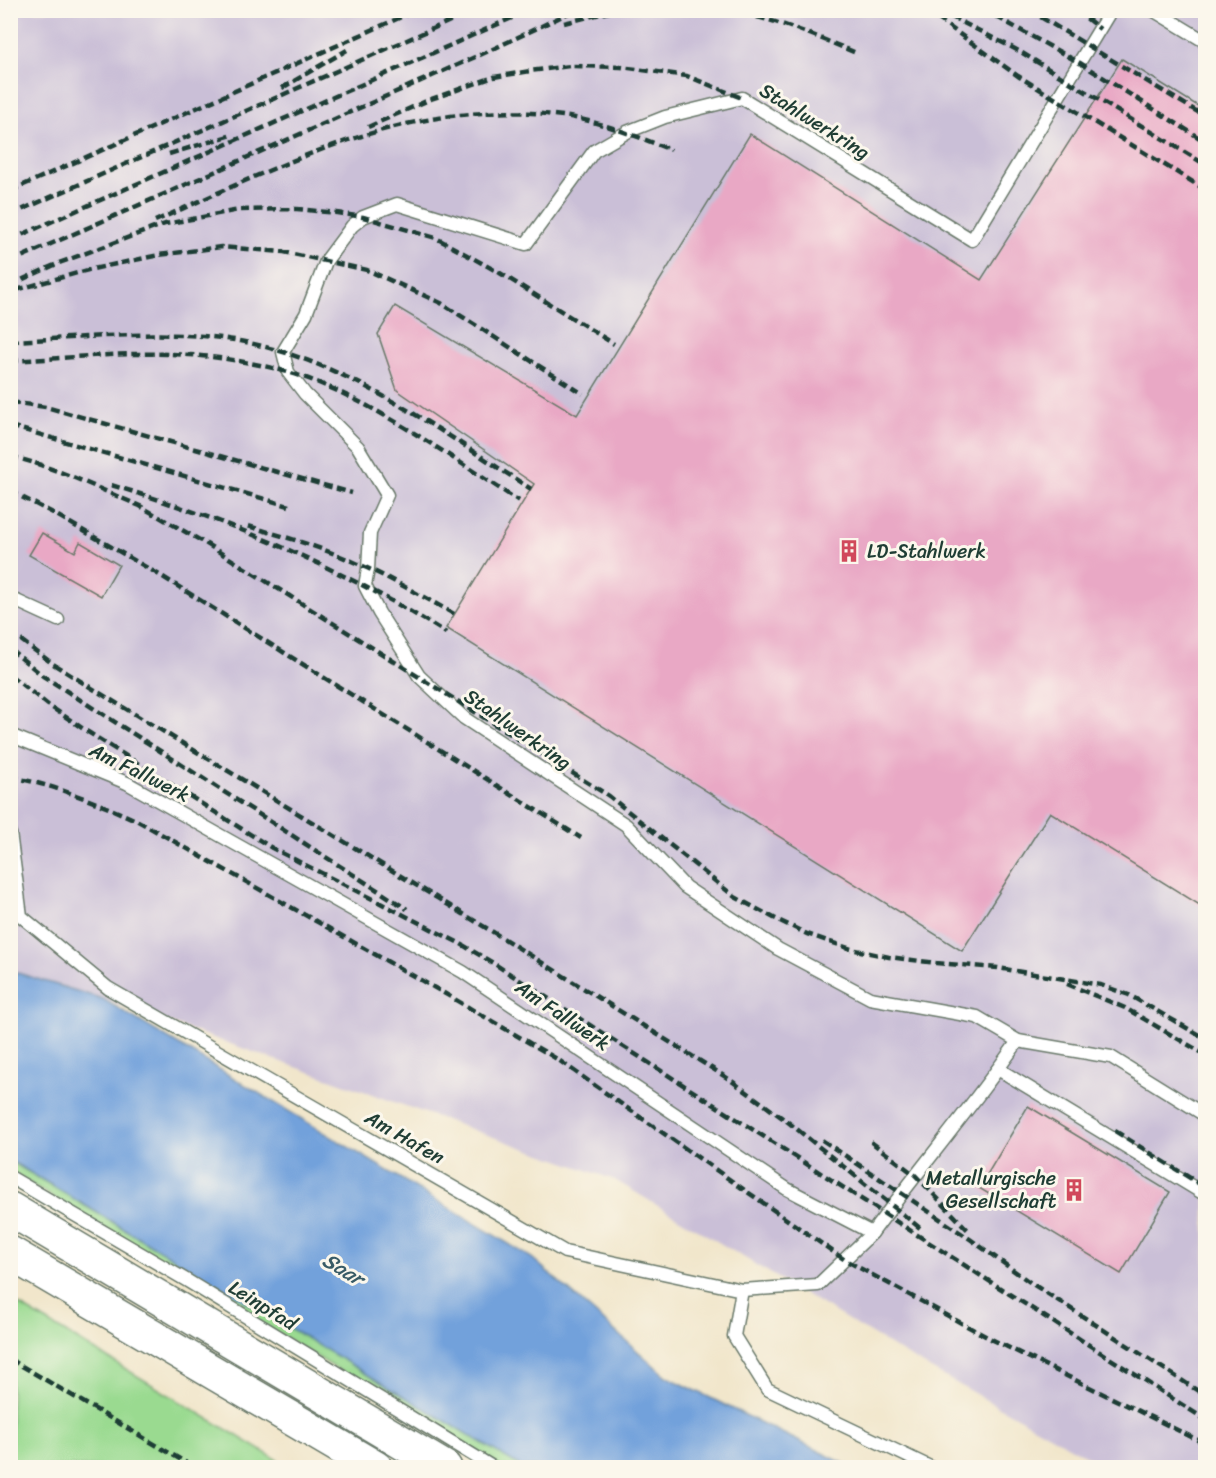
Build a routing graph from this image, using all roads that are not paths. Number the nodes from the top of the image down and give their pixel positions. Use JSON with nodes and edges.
{"nodes":[{"id":1,"x":1111,"y":10,"type":"edge"},
{"id":2,"x":1153,"y":10,"type":"edge"},
{"id":3,"x":1206,"y":42,"type":"edge"},
{"id":4,"x":10,"y":598,"type":"edge"},
{"id":5,"x":58,"y":620,"type":"dead end"},
{"id":6,"x":10,"y":735,"type":"edge"},
{"id":7,"x":10,"y":833,"type":"edge"},
{"id":8,"x":1018,"y":1041,"type":"junction"},
{"id":9,"x":998,"y":1069,"type":"junction"},
{"id":10,"x":1206,"y":1116,"type":"edge"},
{"id":11,"x":10,"y":1177,"type":"edge"},
{"id":12,"x":1206,"y":1195,"type":"edge"},
{"id":13,"x":10,"y":1209,"type":"edge"},
{"id":14,"x":872,"y":1233,"type":"junction"},
{"id":15,"x":10,"y":1253,"type":"edge"},
{"id":16,"x":742,"y":1290,"type":"junction"},
{"id":17,"x":376,"y":1467,"type":"edge"},
{"id":18,"x":445,"y":1467,"type":"edge"},
{"id":19,"x":494,"y":1467,"type":"edge"},
{"id":20,"x":932,"y":1467,"type":"edge"}],
"edges":[{"from":1,"to":8,"type":"lane","name":"Stahlwerkring"},
{"from":2,"to":3,"type":"lane"},
{"from":4,"to":5,"type":"lane"},
{"from":6,"to":14,"type":"lane","name":"Am Fallwerk"},
{"from":7,"to":16,"type":"lane","name":"Am Hafen"},
{"from":8,"to":9,"type":"lane"},
{"from":8,"to":10,"type":"lane","name":"Stahlwerkring"},
{"from":9,"to":12,"type":"lane"},
{"from":9,"to":14,"type":"lane"},
{"from":11,"to":19,"type":"lane","name":"Leinpfad"},
{"from":13,"to":18,"type":"highway"},
{"from":14,"to":16,"type":"lane","name":"Am Hafen"},
{"from":15,"to":17,"type":"highway"},
{"from":16,"to":20,"type":"lane"}]}
